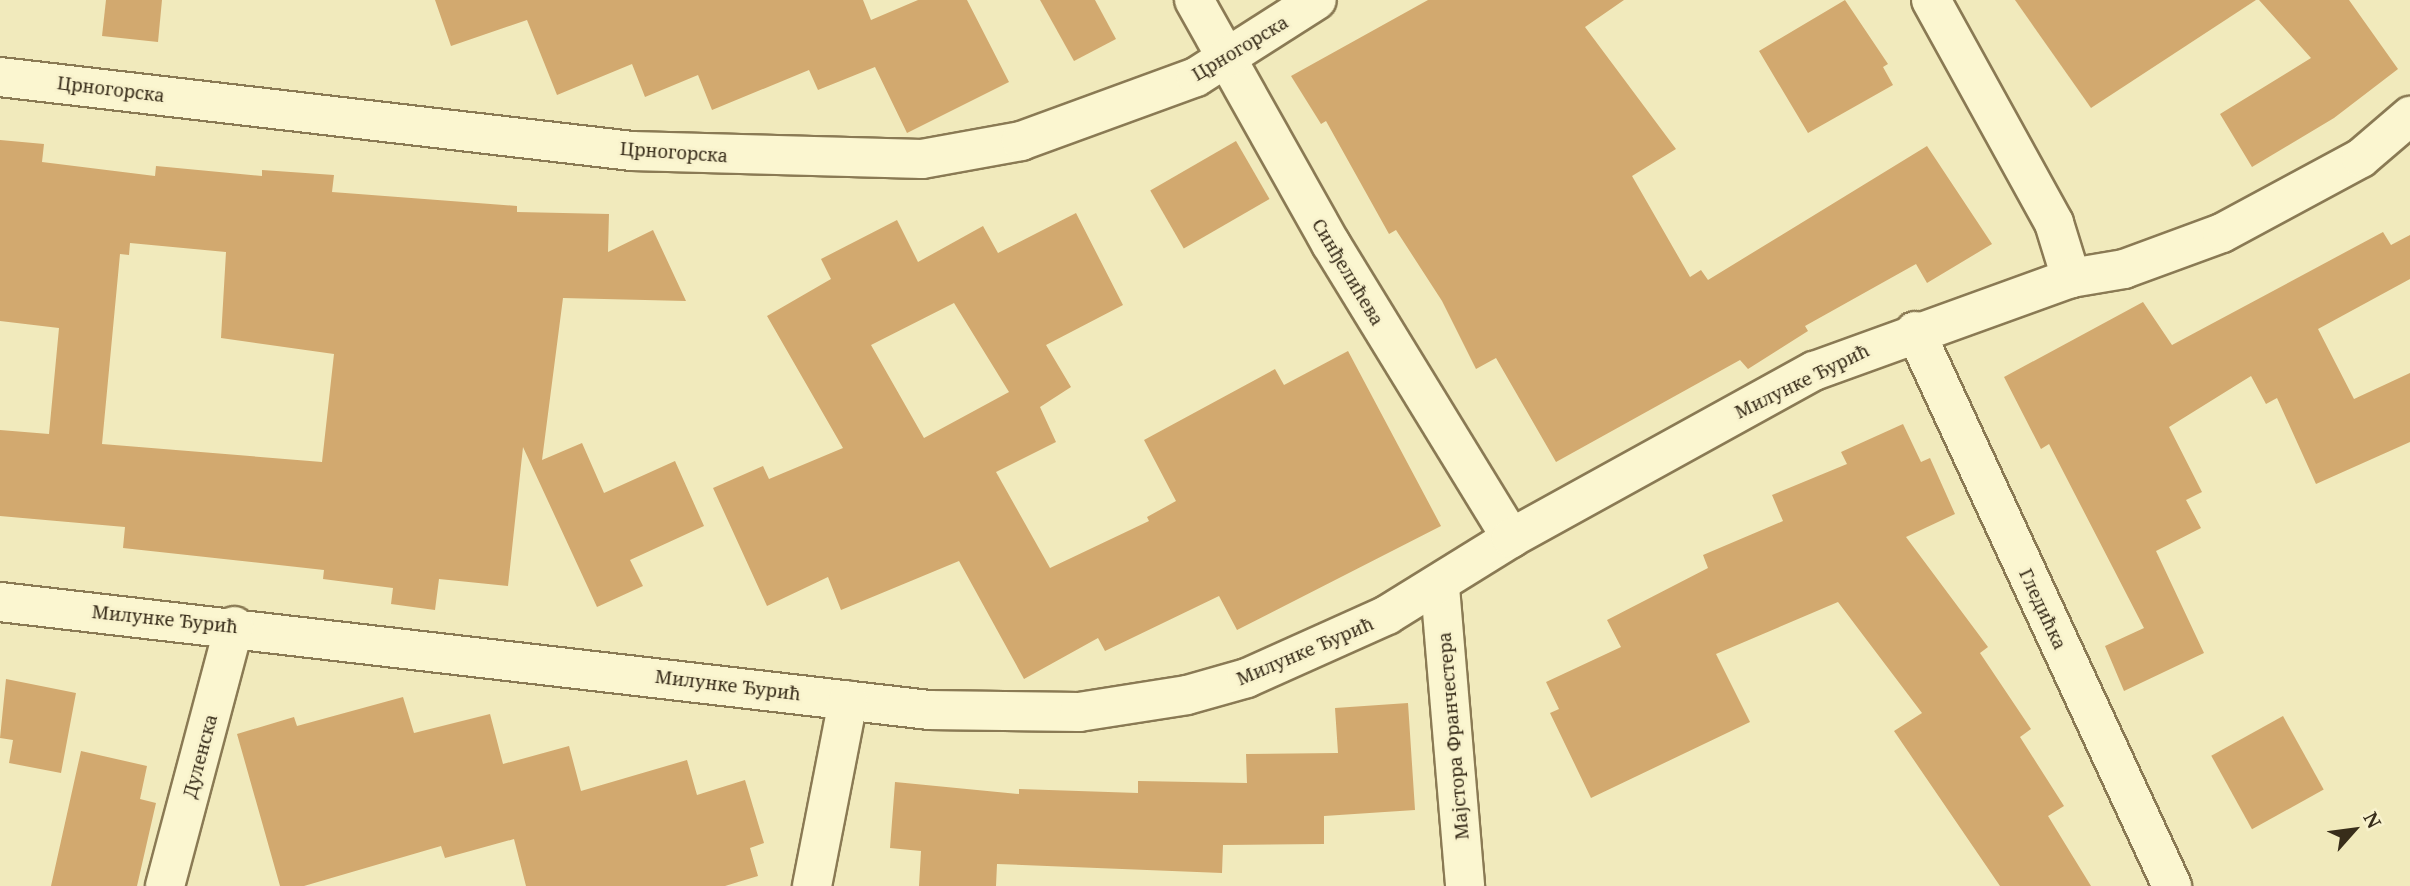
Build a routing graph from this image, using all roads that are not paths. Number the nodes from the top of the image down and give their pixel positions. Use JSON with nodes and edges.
{"nodes":[{"id":1,"x":1194,"y":0,"type":"edge"},
{"id":2,"x":1317,"y":0,"type":"edge"},
{"id":3,"x":1931,"y":0,"type":"edge"},
{"id":4,"x":1225,"y":62,"type":"junction"},
{"id":5,"x":0,"y":76,"type":"edge"},
{"id":6,"x":2410,"y":116,"type":"edge"},
{"id":7,"x":2071,"y":278,"type":"junction"},
{"id":8,"x":1915,"y":331,"type":"junction"},
{"id":9,"x":1511,"y":538,"type":"junction"},
{"id":10,"x":1440,"y":587,"type":"junction"},
{"id":11,"x":0,"y":602,"type":"edge"},
{"id":12,"x":234,"y":626,"type":"junction"},
{"id":13,"x":848,"y":699,"type":"junction"},
{"id":14,"x":164,"y":886,"type":"edge"},
{"id":15,"x":812,"y":886,"type":"edge"},
{"id":16,"x":1465,"y":886,"type":"edge"},
{"id":17,"x":2172,"y":886,"type":"edge"}],
"edges":[{"from":1,"to":4,"type":"street","name":"Синђелићева"},
{"from":2,"to":4,"type":"street","name":"Црногорска"},
{"from":3,"to":7,"type":"street"},
{"from":4,"to":5,"type":"street","name":"Црногорска"},
{"from":4,"to":9,"type":"street","name":"Синђелићева"},
{"from":6,"to":7,"type":"street","name":"Милунке Ђурић"},
{"from":7,"to":8,"type":"street","name":"Милунке Ђурић"},
{"from":8,"to":9,"type":"street","name":"Милунке Ђурић"},
{"from":8,"to":17,"type":"street","name":"Гледићка"},
{"from":9,"to":10,"type":"street","name":"Милунке Ђурић"},
{"from":10,"to":13,"type":"street","name":"Милунке Ђурић"},
{"from":10,"to":16,"type":"street","name":"Мајстора Франчестера"},
{"from":11,"to":12,"type":"street","name":"Милунке Ђурић"},
{"from":12,"to":13,"type":"street","name":"Милунке Ђурић"},
{"from":12,"to":14,"type":"street","name":"Дуленска"},
{"from":13,"to":15,"type":"street"}]}
